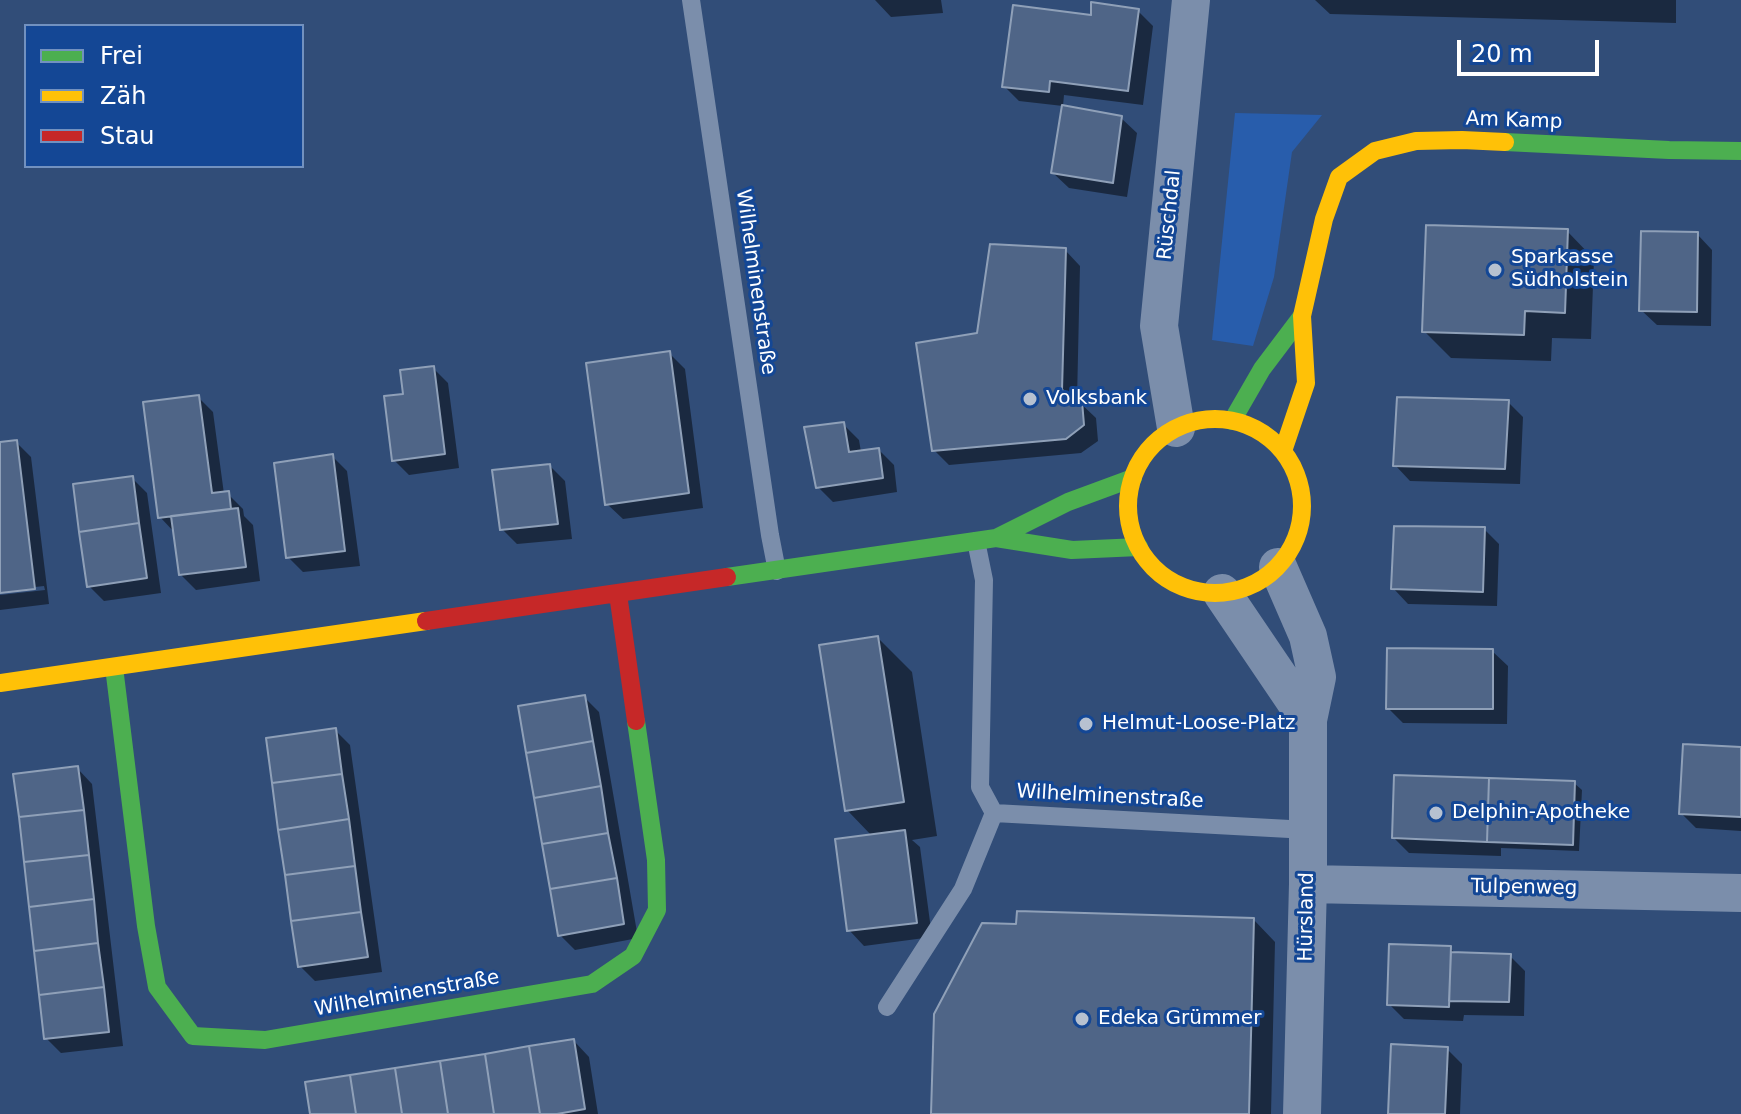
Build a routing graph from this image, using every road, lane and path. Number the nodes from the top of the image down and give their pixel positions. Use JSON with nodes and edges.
{"nodes":[{"id":1,"x":691,"y":0,"type":"edge"},
{"id":2,"x":1191,"y":0,"type":"edge"},
{"id":3,"x":1741,"y":151,"type":"edge"},
{"id":4,"x":1302,"y":316,"type":"junction"},
{"id":5,"x":1232,"y":421,"type":"junction"},
{"id":6,"x":1176,"y":428,"type":"junction"},
{"id":7,"x":1283,"y":451,"type":"junction"},
{"id":8,"x":1133,"y":478,"type":"junction"},
{"id":9,"x":996,"y":538,"type":"junction"},
{"id":10,"x":976,"y":541,"type":"junction"},
{"id":11,"x":1139,"y":547,"type":"junction"},
{"id":12,"x":1278,"y":567,"type":"junction"},
{"id":13,"x":777,"y":571,"type":"junction"},
{"id":14,"x":1222,"y":593,"type":"junction"},
{"id":15,"x":618,"y":594,"type":"junction"},
{"id":16,"x":114,"y":667,"type":"junction"},
{"id":17,"x":0,"y":683,"type":"edge"},
{"id":18,"x":1308,"y":720,"type":"junction"},
{"id":19,"x":994,"y":813,"type":"junction"},
{"id":20,"x":1308,"y":830,"type":"junction"},
{"id":21,"x":1308,"y":884,"type":"junction"},
{"id":22,"x":1741,"y":893,"type":"edge"},
{"id":23,"x":887,"y":1007,"type":"dead end"},
{"id":24,"x":1302,"y":1114,"type":"edge"}],
"edges":[{"from":1,"to":13,"type":"lane","name":"Wilhelminenstraße"},
{"from":2,"to":6,"type":"street","name":"Rüschdal"},
{"from":3,"to":4,"type":"street","name":"Am Kamp"},
{"from":4,"to":5,"type":"street"},
{"from":4,"to":7,"type":"street"},
{"from":5,"to":6,"type":"street"},
{"from":5,"to":7,"type":"street"},
{"from":6,"to":8,"type":"street"},
{"from":7,"to":12,"type":"street"},
{"from":8,"to":9,"type":"street"},
{"from":8,"to":11,"type":"street"},
{"from":9,"to":10,"type":"street"},
{"from":9,"to":11,"type":"street"},
{"from":10,"to":13,"type":"street"},
{"from":10,"to":19,"type":"lane","name":"Wilhelminenstraße"},
{"from":11,"to":14,"type":"street"},
{"from":12,"to":14,"type":"street"},
{"from":12,"to":18,"type":"street","name":"Hürsland"},
{"from":13,"to":15,"type":"street"},
{"from":14,"to":18,"type":"street"},
{"from":15,"to":16,"type":"street"},
{"from":15,"to":16,"type":"street","name":"Wilhelminenstraße"},
{"from":16,"to":17,"type":"street"},
{"from":18,"to":20,"type":"street","name":"Hürsland"},
{"from":19,"to":20,"type":"lane","name":"Wilhelminenstraße"},
{"from":19,"to":23,"type":"lane"},
{"from":20,"to":21,"type":"street","name":"Hürsland"},
{"from":21,"to":22,"type":"street","name":"Tulpenweg"},
{"from":21,"to":24,"type":"street","name":"Hürsland"}]}
